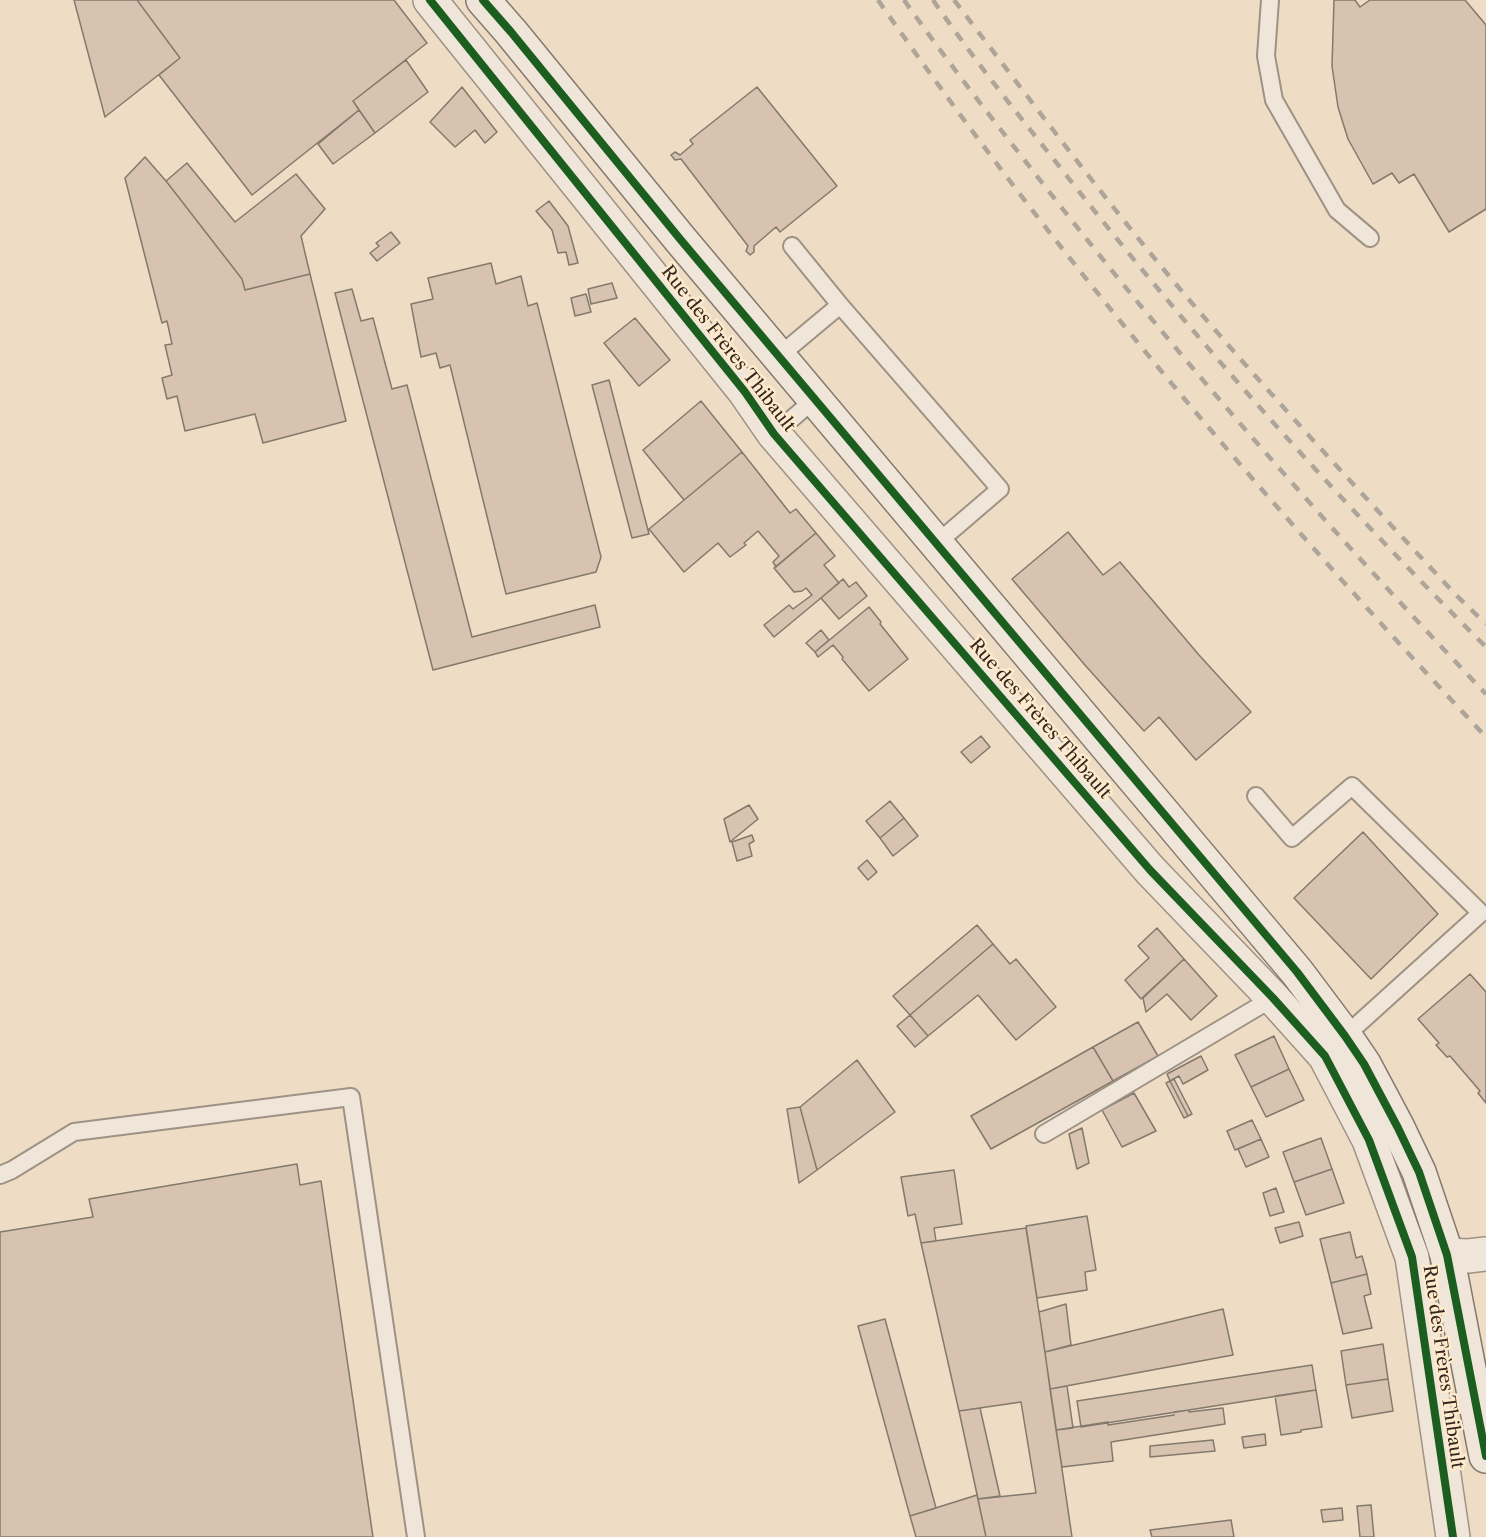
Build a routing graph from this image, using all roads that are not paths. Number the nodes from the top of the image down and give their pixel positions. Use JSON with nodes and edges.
{"nodes":[{"id":1,"x":430,"y":0,"type":"edge"},
{"id":2,"x":483,"y":0,"type":"edge"},
{"id":3,"x":490,"y":0,"type":"edge"},
{"id":4,"x":1270,"y":0,"type":"edge"},
{"id":5,"x":511,"y":32,"type":"junction"},
{"id":6,"x":584,"y":122,"type":"junction"},
{"id":7,"x":552,"y":150,"type":"junction"},
{"id":8,"x":1370,"y":238,"type":"dead end"},
{"id":9,"x":792,"y":246,"type":"dead end"},
{"id":10,"x":840,"y":305,"type":"junction"},
{"id":11,"x":779,"y":356,"type":"junction"},
{"id":12,"x":816,"y":399,"type":"junction"},
{"id":13,"x":774,"y":434,"type":"junction"},
{"id":14,"x":937,"y":543,"type":"junction"},
{"id":15,"x":1256,"y":796,"type":"dead end"},
{"id":16,"x":1484,"y":912,"type":"edge"},
{"id":17,"x":1274,"y":998,"type":"junction"},
{"id":18,"x":1345,"y":1036,"type":"junction"},
{"id":19,"x":1044,"y":1134,"type":"dead end"},
{"id":20,"x":0,"y":1175,"type":"edge"},
{"id":21,"x":1447,"y":1254,"type":"junction"},
{"id":22,"x":1486,"y":1254,"type":"edge"},
{"id":23,"x":1460,"y":1319,"type":"junction"},
{"id":24,"x":1422,"y":1325,"type":"junction"},
{"id":25,"x":1486,"y":1456,"type":"edge"},
{"id":26,"x":416,"y":1537,"type":"edge"},
{"id":27,"x":1453,"y":1537,"type":"edge"}],
"edges":[{"from":1,"to":7,"type":"street","name":"Rue des Frères Thibault"},
{"from":2,"to":5,"type":"street","name":"Rue des Frères Thibault"},
{"from":3,"to":5,"type":"street","name":"Rue des Frères Thibault"},
{"from":4,"to":8,"type":"lane"},
{"from":5,"to":6,"type":"street","name":"Rue des Frères Thibault"},
{"from":6,"to":7,"type":"street"},
{"from":6,"to":11,"type":"street","name":"Rue des Frères Thibault"},
{"from":7,"to":13,"type":"street","name":"Rue des Frères Thibault"},
{"from":9,"to":10,"type":"lane"},
{"from":10,"to":11,"type":"lane"},
{"from":10,"to":14,"type":"lane"},
{"from":11,"to":12,"type":"street","name":"Rue des Frères Thibault"},
{"from":12,"to":13,"type":"lane"},
{"from":12,"to":14,"type":"street","name":"Rue des Frères Thibault"},
{"from":13,"to":17,"type":"street","name":"Rue des Frères Thibault"},
{"from":14,"to":18,"type":"street","name":"Rue des Frères Thibault"},
{"from":15,"to":16,"type":"lane"},
{"from":16,"to":18,"type":"lane"},
{"from":17,"to":19,"type":"lane"},
{"from":17,"to":24,"type":"street","name":"Rue des Frères Thibault"},
{"from":18,"to":21,"type":"street","name":"Rue des Frères Thibault"},
{"from":20,"to":26,"type":"lane"},
{"from":21,"to":22,"type":"street"},
{"from":21,"to":23,"type":"street","name":"Rue des Frères Thibault"},
{"from":23,"to":24,"type":"lane"},
{"from":23,"to":25,"type":"street","name":"Rue des Frères Thibault"},
{"from":24,"to":27,"type":"street","name":"Rue des Frères Thibault"}]}
